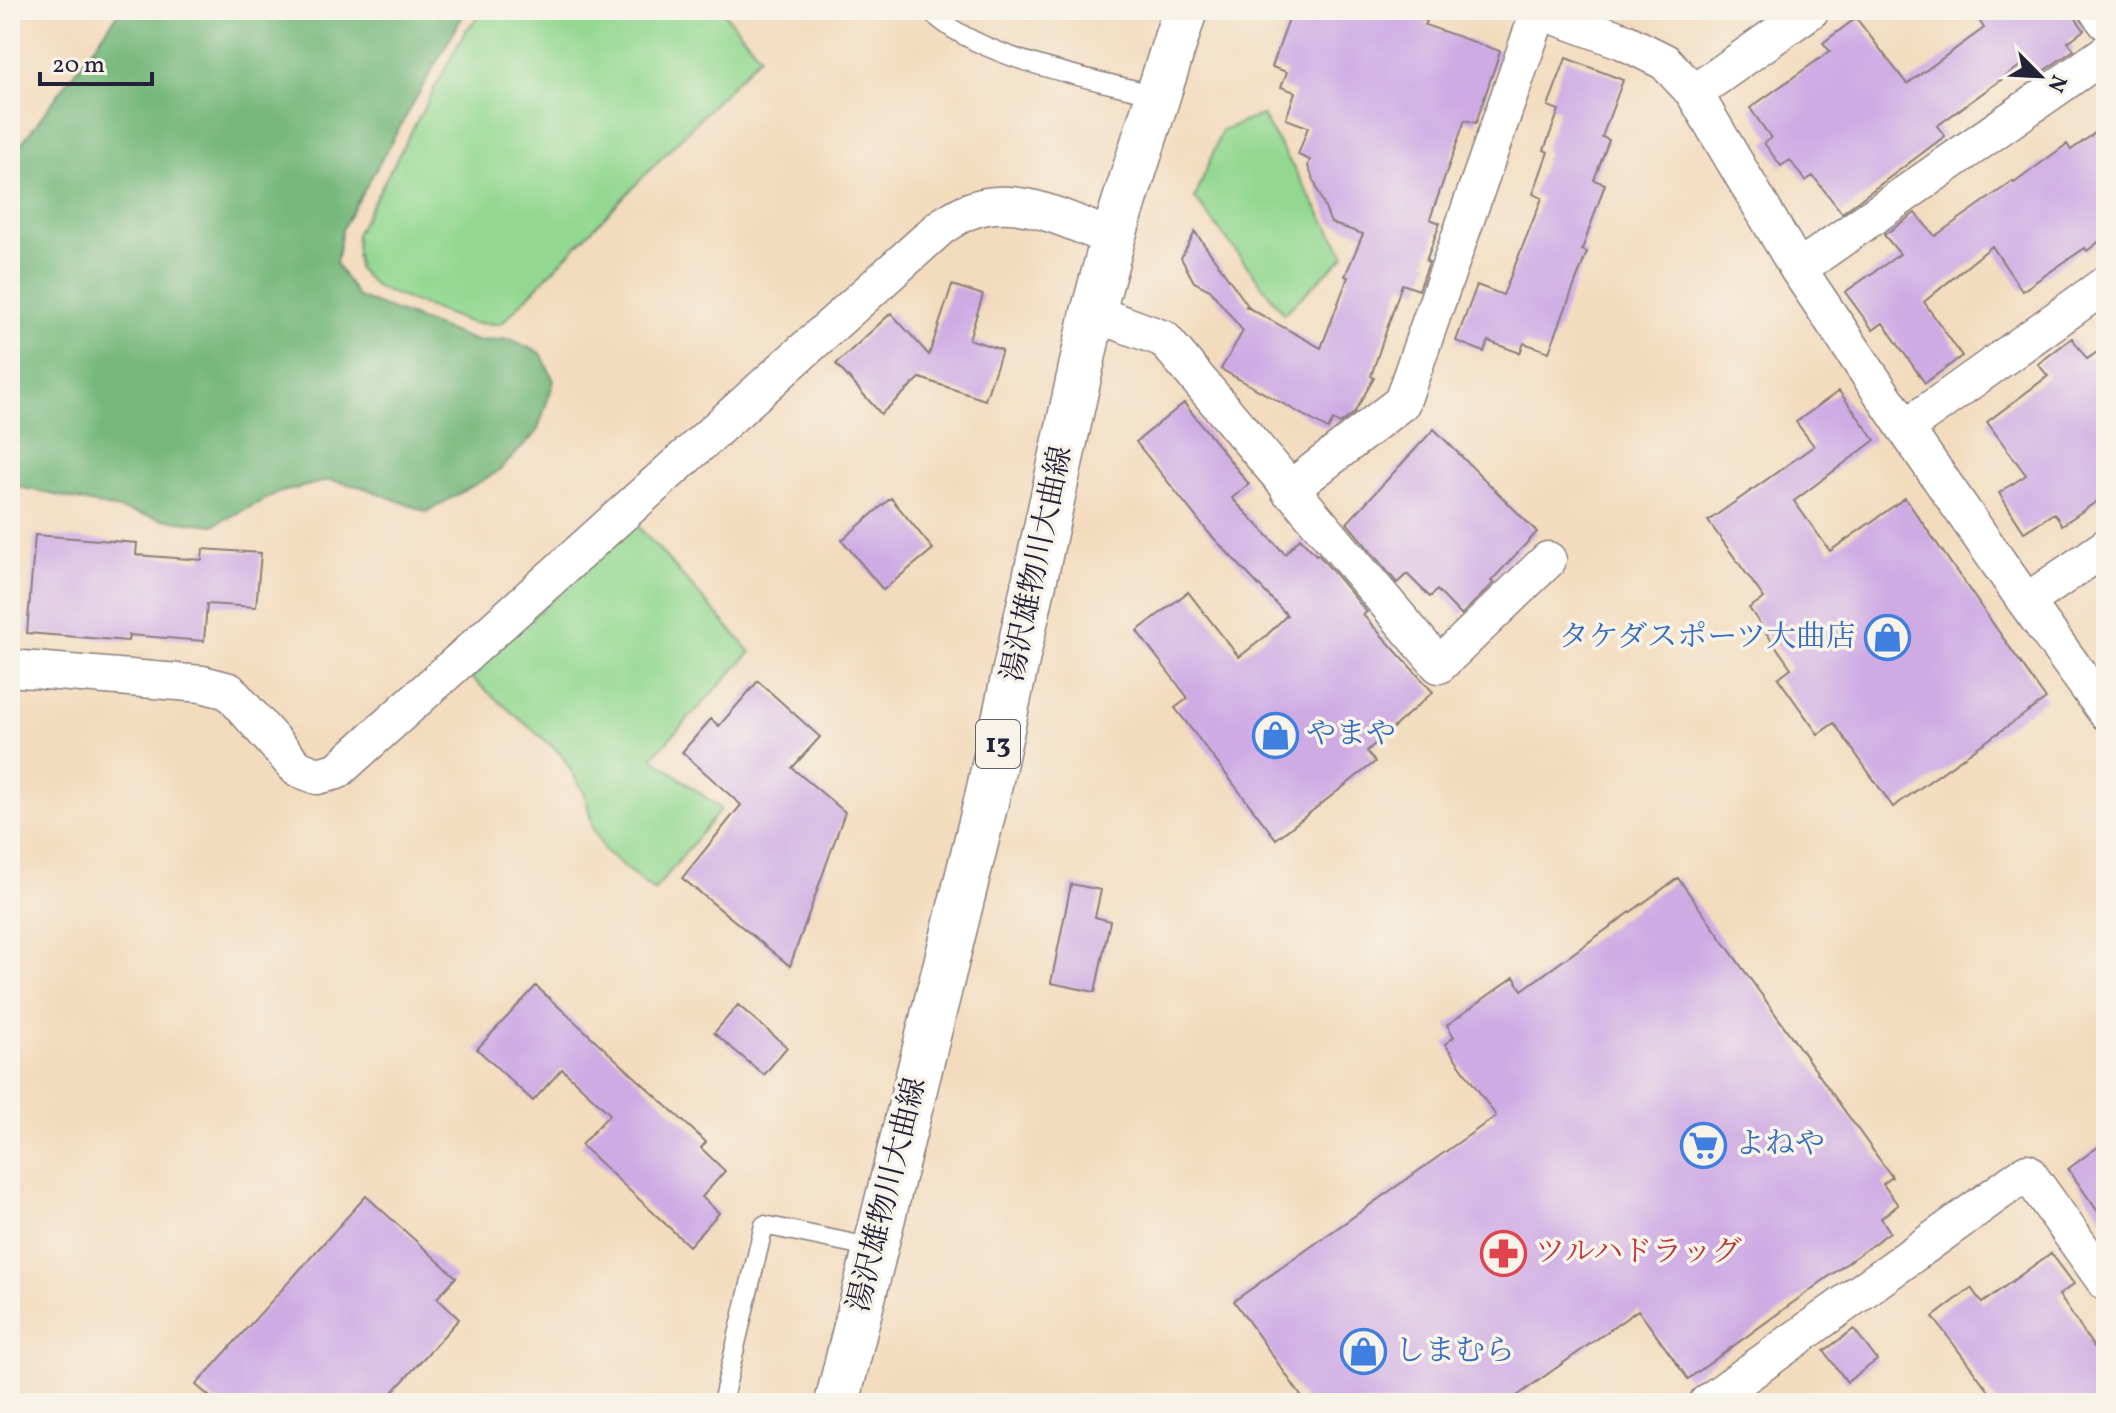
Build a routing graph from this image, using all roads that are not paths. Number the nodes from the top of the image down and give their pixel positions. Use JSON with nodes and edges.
{"nodes":[{"id":1,"x":929,"y":10,"type":"edge"},
{"id":2,"x":1185,"y":10,"type":"edge"},
{"id":3,"x":1539,"y":10,"type":"edge"},
{"id":4,"x":1811,"y":10,"type":"edge"},
{"id":5,"x":2097,"y":10,"type":"edge"},
{"id":6,"x":2106,"y":22,"type":"edge"},
{"id":7,"x":2106,"y":53,"type":"edge"},
{"id":8,"x":1694,"y":93,"type":"junction"},
{"id":9,"x":1156,"y":95,"type":"junction"},
{"id":10,"x":1113,"y":238,"type":"junction"},
{"id":11,"x":1798,"y":269,"type":"junction"},
{"id":12,"x":2106,"y":284,"type":"edge"},
{"id":13,"x":1093,"y":313,"type":"junction"},
{"id":14,"x":1905,"y":428,"type":"junction"},
{"id":15,"x":1289,"y":490,"type":"junction"},
{"id":16,"x":2106,"y":547,"type":"edge"},
{"id":17,"x":1548,"y":560,"type":"dead end"},
{"id":18,"x":2026,"y":602,"type":"junction"},
{"id":19,"x":10,"y":668,"type":"edge"},
{"id":20,"x":2106,"y":712,"type":"edge"},
{"id":21,"x":874,"y":1248,"type":"junction"},
{"id":22,"x":2106,"y":1283,"type":"edge"},
{"id":23,"x":722,"y":1403,"type":"edge"},
{"id":24,"x":837,"y":1403,"type":"edge"},
{"id":25,"x":1707,"y":1403,"type":"edge"}],
"edges":[{"from":1,"to":9,"type":"lane"},
{"from":2,"to":9,"type":"main road","name":"湯沢雄物川大曲線","number":"13"},
{"from":3,"to":8,"type":"street"},
{"from":3,"to":15,"type":"street"},
{"from":4,"to":8,"type":"street"},
{"from":5,"to":6,"type":"street"},
{"from":7,"to":11,"type":"street"},
{"from":8,"to":11,"type":"street"},
{"from":9,"to":10,"type":"main road","name":"湯沢雄物川大曲線","number":"13"},
{"from":10,"to":13,"type":"main road","name":"湯沢雄物川大曲線","number":"13"},
{"from":10,"to":19,"type":"street"},
{"from":11,"to":14,"type":"street"},
{"from":12,"to":14,"type":"street"},
{"from":13,"to":15,"type":"street"},
{"from":13,"to":21,"type":"main road","name":"湯沢雄物川大曲線","number":"13"},
{"from":14,"to":18,"type":"street"},
{"from":15,"to":17,"type":"street"},
{"from":16,"to":18,"type":"street"},
{"from":18,"to":20,"type":"street"},
{"from":21,"to":23,"type":"lane"},
{"from":21,"to":24,"type":"main road","name":"湯沢雄物川大曲線","number":"13"},
{"from":22,"to":25,"type":"street"}]}
